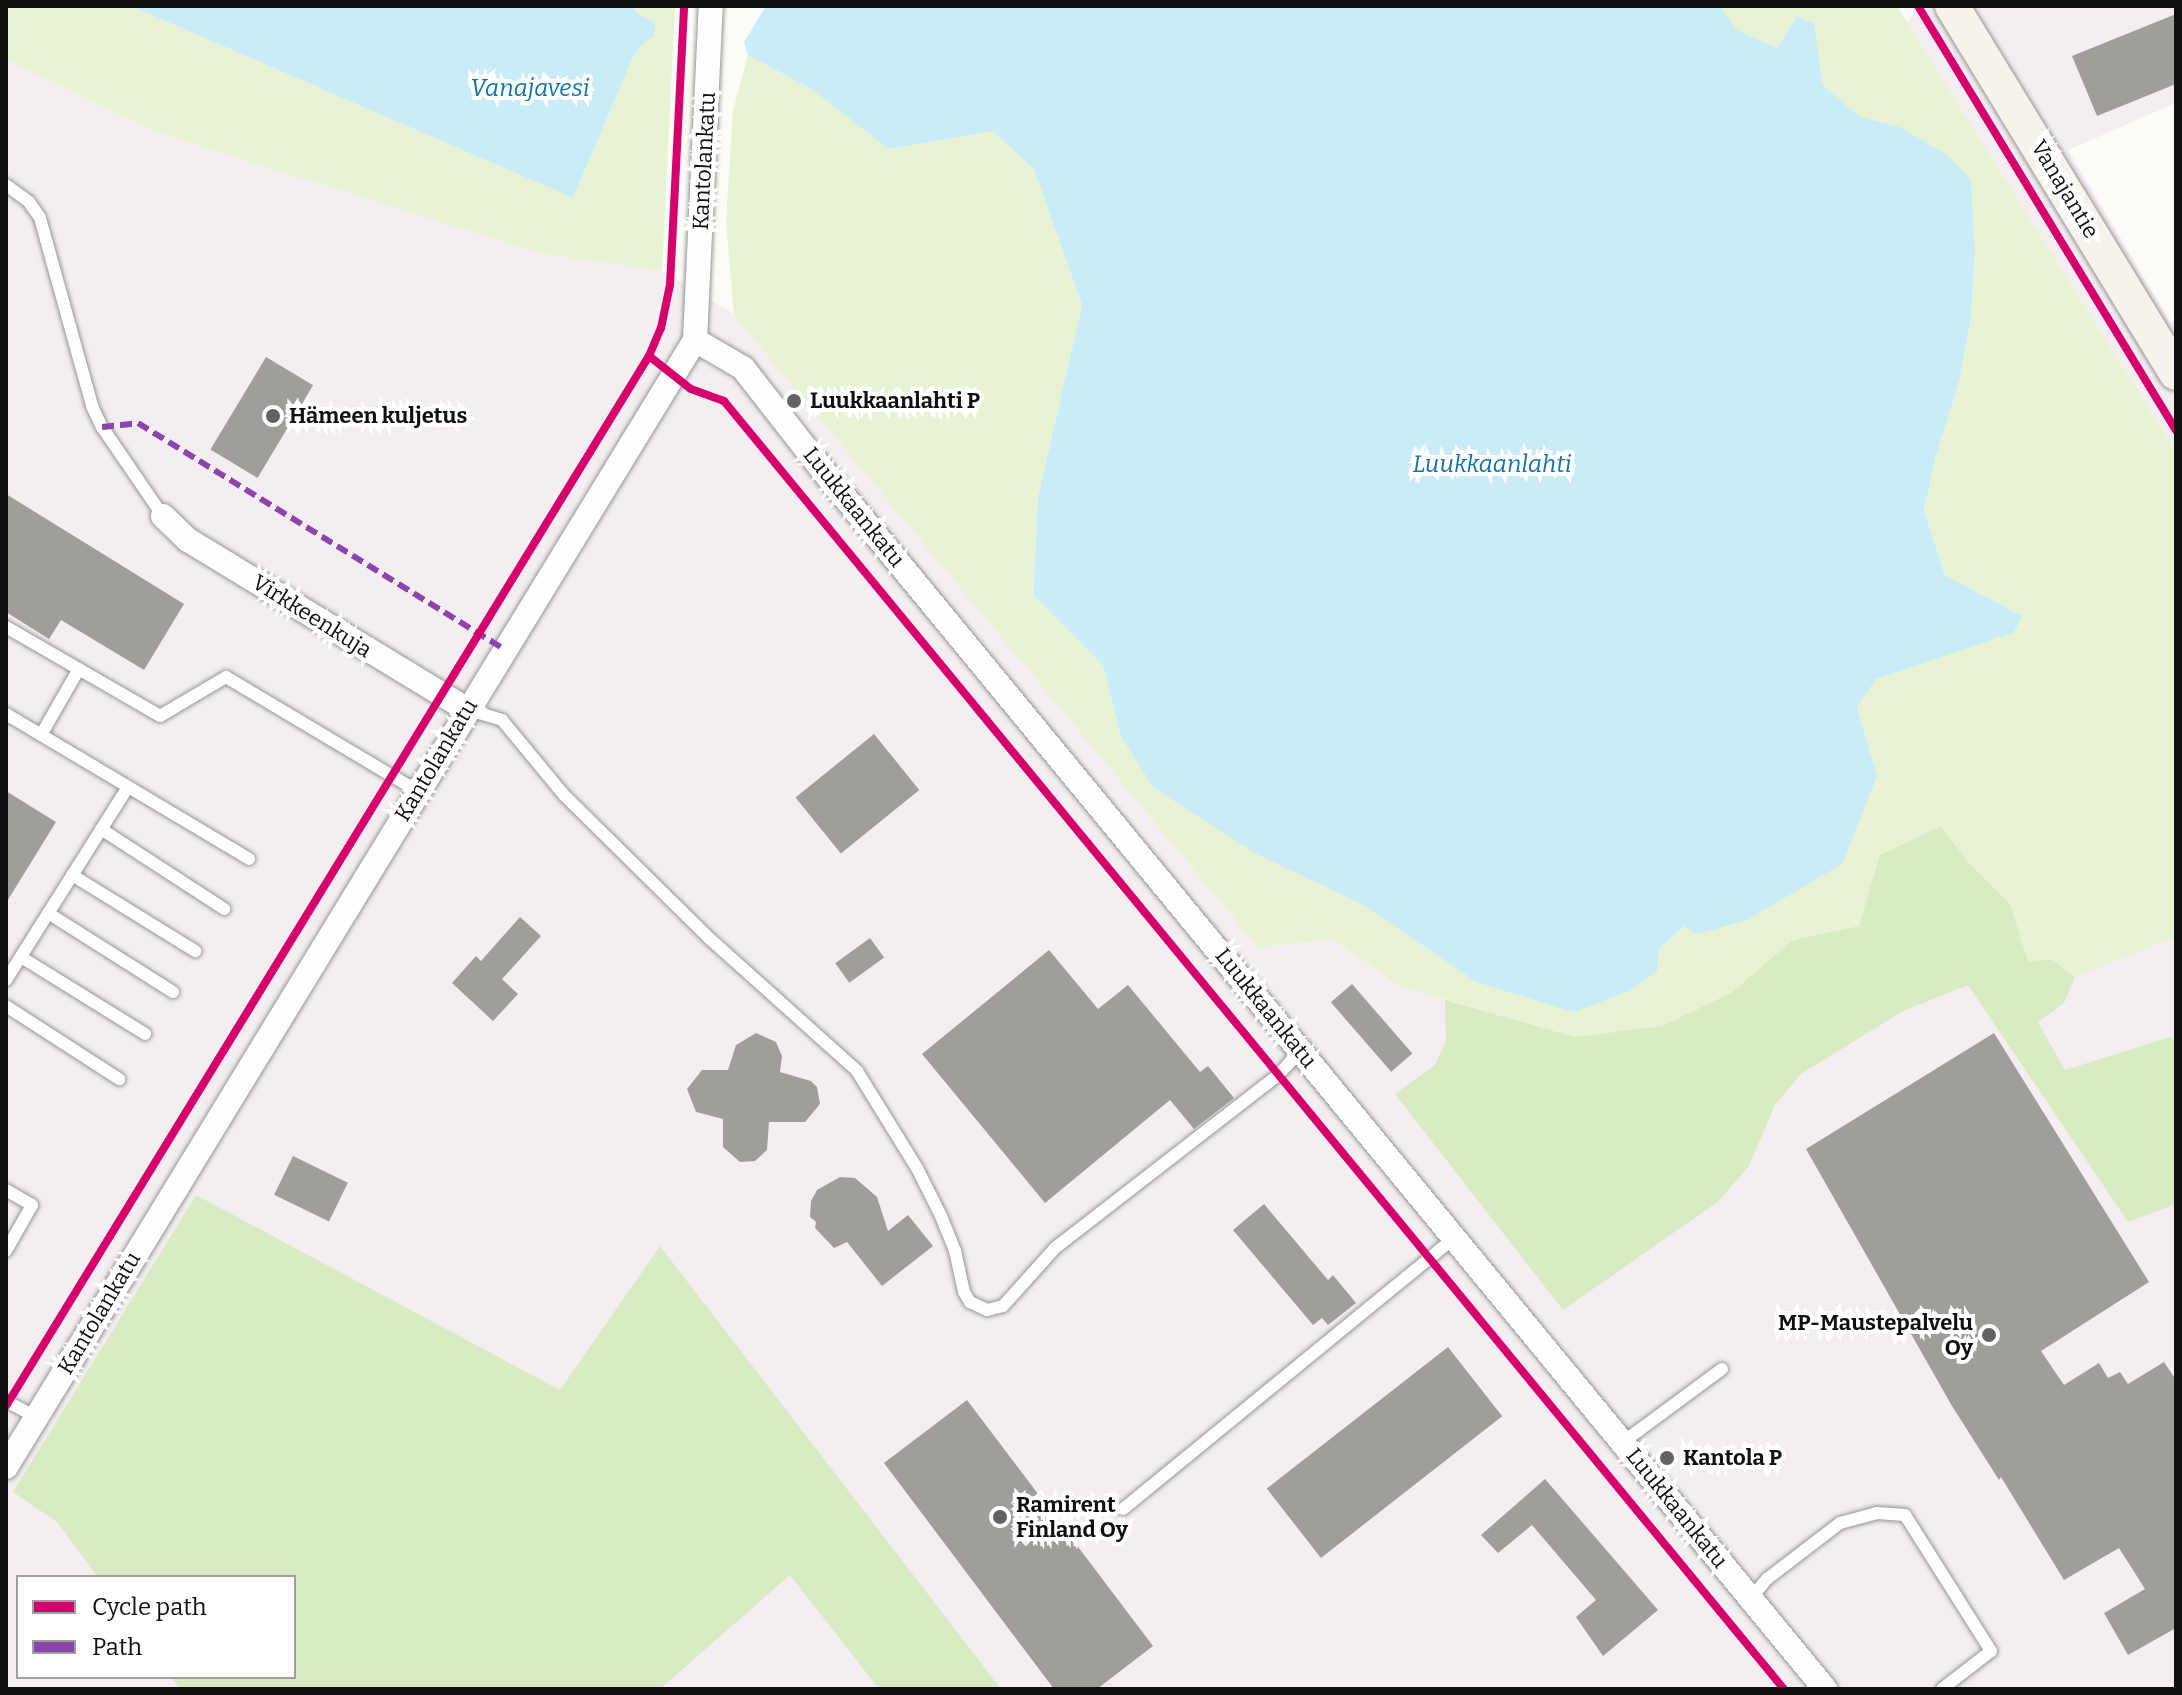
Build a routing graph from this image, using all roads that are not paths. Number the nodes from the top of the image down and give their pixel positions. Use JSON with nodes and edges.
{"nodes":[{"id":1,"x":711,"y":6,"type":"edge"},
{"id":2,"x":1952,"y":6,"type":"edge"},
{"id":3,"x":6,"y":185,"type":"edge"},
{"id":4,"x":695,"y":340,"type":"junction"},
{"id":5,"x":2176,"y":373,"type":"edge"},
{"id":6,"x":163,"y":516,"type":"joint"},
{"id":7,"x":6,"y":627,"type":"edge"},
{"id":8,"x":79,"y":669,"type":"junction"},
{"id":9,"x":466,"y":709,"type":"junction"},
{"id":10,"x":6,"y":714,"type":"edge"},
{"id":11,"x":41,"y":735,"type":"junction"},
{"id":12,"x":128,"y":787,"type":"junction"},
{"id":13,"x":417,"y":791,"type":"junction"},
{"id":14,"x":101,"y":829,"type":"junction"},
{"id":15,"x":249,"y":859,"type":"dead end"},
{"id":16,"x":72,"y":875,"type":"junction"},
{"id":17,"x":224,"y":909,"type":"dead end"},
{"id":18,"x":48,"y":913,"type":"junction"},
{"id":19,"x":195,"y":951,"type":"dead end"},
{"id":20,"x":21,"y":957,"type":"junction"},
{"id":21,"x":6,"y":980,"type":"edge"},
{"id":22,"x":173,"y":992,"type":"dead end"},
{"id":23,"x":6,"y":1006,"type":"edge"},
{"id":24,"x":145,"y":1034,"type":"dead end"},
{"id":25,"x":1301,"y":1050,"type":"junction"},
{"id":26,"x":119,"y":1079,"type":"dead end"},
{"id":27,"x":6,"y":1190,"type":"edge"},
{"id":28,"x":1454,"y":1238,"type":"junction"},
{"id":29,"x":6,"y":1251,"type":"edge"},
{"id":30,"x":1722,"y":1369,"type":"dead end"},
{"id":31,"x":6,"y":1401,"type":"edge"},
{"id":32,"x":36,"y":1417,"type":"junction"},
{"id":33,"x":1623,"y":1442,"type":"junction"},
{"id":34,"x":6,"y":1467,"type":"edge"},
{"id":35,"x":1123,"y":1509,"type":"dead end"},
{"id":36,"x":1751,"y":1598,"type":"junction"},
{"id":37,"x":1825,"y":1689,"type":"edge"},
{"id":38,"x":1942,"y":1689,"type":"edge"}],
"edges":[{"from":1,"to":4,"type":"street","name":"Kantolankatu"},
{"from":2,"to":5,"type":"street","name":"Vanajantie"},
{"from":3,"to":6,"type":"lane"},
{"from":4,"to":9,"type":"street","name":"Kantolankatu"},
{"from":4,"to":25,"type":"street","name":"Luukkaankatu"},
{"from":6,"to":9,"type":"street","name":"Virkkeenkuja"},
{"from":7,"to":8,"type":"lane"},
{"from":8,"to":11,"type":"lane"},
{"from":8,"to":13,"type":"lane"},
{"from":9,"to":13,"type":"street","name":"Kantolankatu"},
{"from":9,"to":25,"type":"lane"},
{"from":10,"to":11,"type":"lane"},
{"from":11,"to":12,"type":"lane"},
{"from":12,"to":14,"type":"lane"},
{"from":12,"to":15,"type":"lane"},
{"from":13,"to":32,"type":"street","name":"Kantolankatu"},
{"from":14,"to":16,"type":"lane"},
{"from":14,"to":17,"type":"lane"},
{"from":16,"to":18,"type":"lane"},
{"from":16,"to":19,"type":"lane"},
{"from":18,"to":20,"type":"lane"},
{"from":18,"to":22,"type":"lane"},
{"from":20,"to":21,"type":"lane"},
{"from":20,"to":24,"type":"lane"},
{"from":23,"to":26,"type":"lane"},
{"from":25,"to":28,"type":"street","name":"Luukkaankatu"},
{"from":27,"to":29,"type":"lane"},
{"from":28,"to":33,"type":"street","name":"Luukkaankatu"},
{"from":28,"to":35,"type":"lane"},
{"from":30,"to":33,"type":"lane"},
{"from":31,"to":32,"type":"lane"},
{"from":32,"to":34,"type":"street","name":"Kantolankatu"},
{"from":33,"to":36,"type":"street","name":"Luukkaankatu"},
{"from":36,"to":37,"type":"street","name":"Luukkaankatu"},
{"from":36,"to":38,"type":"lane"}]}
